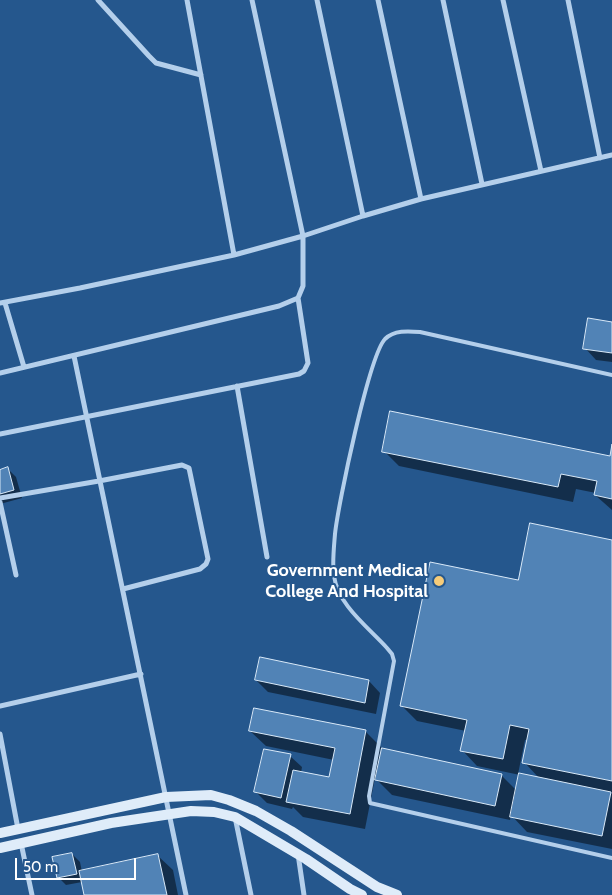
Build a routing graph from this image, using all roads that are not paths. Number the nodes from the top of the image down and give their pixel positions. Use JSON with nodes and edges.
{"nodes":[{"id":1,"x":98,"y":0,"type":"edge"},
{"id":2,"x":187,"y":0,"type":"edge"},
{"id":3,"x":252,"y":0,"type":"edge"},
{"id":4,"x":317,"y":0,"type":"edge"},
{"id":5,"x":378,"y":0,"type":"edge"},
{"id":6,"x":443,"y":0,"type":"edge"},
{"id":7,"x":503,"y":0,"type":"edge"},
{"id":8,"x":568,"y":0,"type":"edge"},
{"id":9,"x":201,"y":75,"type":"junction"},
{"id":10,"x":612,"y":155,"type":"edge"},
{"id":11,"x":600,"y":158,"type":"junction"},
{"id":12,"x":540,"y":171,"type":"junction"},
{"id":13,"x":482,"y":184,"type":"junction"},
{"id":14,"x":421,"y":199,"type":"junction"},
{"id":15,"x":362,"y":216,"type":"junction"},
{"id":16,"x":303,"y":236,"type":"junction"},
{"id":17,"x":234,"y":255,"type":"junction"},
{"id":18,"x":298,"y":298,"type":"junction"},
{"id":19,"x":3,"y":303,"type":"edge"},
{"id":20,"x":74,"y":356,"type":"junction"},
{"id":21,"x":24,"y":367,"type":"junction"},
{"id":22,"x":0,"y":373,"type":"edge"},
{"id":23,"x":612,"y":375,"type":"edge"},
{"id":24,"x":237,"y":386,"type":"junction"},
{"id":25,"x":86,"y":415,"type":"junction"},
{"id":26,"x":0,"y":434,"type":"edge"},
{"id":27,"x":99,"y":481,"type":"junction"},
{"id":28,"x":0,"y":498,"type":"edge"},
{"id":29,"x":0,"y":502,"type":"edge"},
{"id":30,"x":267,"y":557,"type":"dead end"},
{"id":31,"x":16,"y":575,"type":"dead end"},
{"id":32,"x":123,"y":589,"type":"junction"},
{"id":33,"x":141,"y":674,"type":"junction"},
{"id":34,"x":0,"y":706,"type":"edge"},
{"id":35,"x":0,"y":734,"type":"edge"},
{"id":36,"x":166,"y":797,"type":"junction"},
{"id":37,"x":170,"y":814,"type":"junction"},
{"id":38,"x":235,"y":817,"type":"junction"},
{"id":39,"x":18,"y":829,"type":"junction"},
{"id":40,"x":0,"y":833,"type":"edge"},
{"id":41,"x":21,"y":843,"type":"junction"},
{"id":42,"x":0,"y":848,"type":"edge"},
{"id":43,"x":298,"y":854,"type":"junction"},
{"id":44,"x":612,"y":858,"type":"edge"},
{"id":45,"x":32,"y":895,"type":"edge"},
{"id":46,"x":186,"y":895,"type":"edge"},
{"id":47,"x":251,"y":895,"type":"edge"},
{"id":48,"x":304,"y":895,"type":"edge"},
{"id":49,"x":362,"y":895,"type":"edge"},
{"id":50,"x":397,"y":895,"type":"edge"}],
"edges":[{"from":1,"to":9,"type":"street"},
{"from":2,"to":9,"type":"street"},
{"from":3,"to":16,"type":"street"},
{"from":4,"to":15,"type":"street"},
{"from":5,"to":14,"type":"street"},
{"from":6,"to":13,"type":"street"},
{"from":7,"to":12,"type":"street"},
{"from":8,"to":11,"type":"street"},
{"from":9,"to":17,"type":"street"},
{"from":10,"to":11,"type":"street"},
{"from":11,"to":12,"type":"street"},
{"from":12,"to":13,"type":"street"},
{"from":13,"to":14,"type":"street"},
{"from":14,"to":15,"type":"street"},
{"from":15,"to":16,"type":"street"},
{"from":16,"to":17,"type":"street"},
{"from":16,"to":18,"type":"street"},
{"from":17,"to":19,"type":"street"},
{"from":18,"to":20,"type":"street"},
{"from":18,"to":24,"type":"street"},
{"from":19,"to":21,"type":"street"},
{"from":20,"to":21,"type":"street"},
{"from":20,"to":25,"type":"street"},
{"from":21,"to":22,"type":"street"},
{"from":23,"to":44,"type":"lane"},
{"from":24,"to":25,"type":"street"},
{"from":24,"to":30,"type":"street"},
{"from":25,"to":26,"type":"street"},
{"from":25,"to":27,"type":"street"},
{"from":27,"to":28,"type":"street"},
{"from":27,"to":32,"type":"street"},
{"from":27,"to":32,"type":"street"},
{"from":29,"to":31,"type":"street"},
{"from":32,"to":33,"type":"street"},
{"from":33,"to":34,"type":"street"},
{"from":33,"to":36,"type":"street"},
{"from":35,"to":39,"type":"street"},
{"from":36,"to":37,"type":"street"},
{"from":36,"to":39,"type":"main road"},
{"from":36,"to":50,"type":"main road"},
{"from":37,"to":38,"type":"main road"},
{"from":37,"to":41,"type":"main road"},
{"from":37,"to":46,"type":"street"},
{"from":38,"to":43,"type":"main road"},
{"from":38,"to":47,"type":"street"},
{"from":39,"to":40,"type":"main road"},
{"from":41,"to":42,"type":"main road"},
{"from":41,"to":45,"type":"street"},
{"from":43,"to":48,"type":"street"},
{"from":43,"to":49,"type":"main road"}]}
